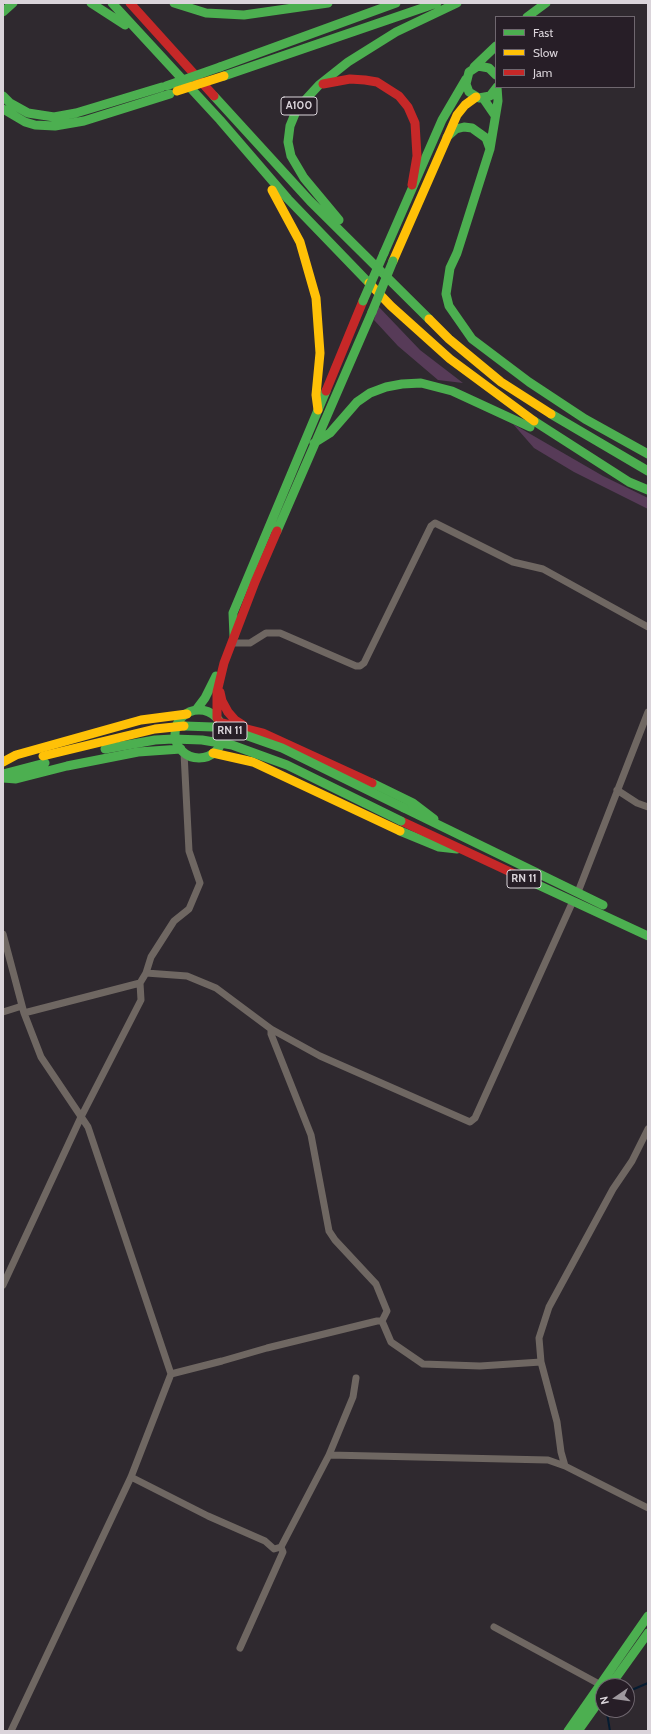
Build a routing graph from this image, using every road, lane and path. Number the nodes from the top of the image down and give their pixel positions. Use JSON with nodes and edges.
{"nodes":[{"id":1,"x":13,"y":3,"type":"edge"},
{"id":2,"x":91,"y":3,"type":"edge"},
{"id":3,"x":112,"y":3,"type":"edge"},
{"id":4,"x":130,"y":3,"type":"edge"},
{"id":5,"x":174,"y":3,"type":"edge"},
{"id":6,"x":328,"y":3,"type":"edge"},
{"id":7,"x":396,"y":3,"type":"edge"},
{"id":8,"x":437,"y":3,"type":"edge"},
{"id":9,"x":457,"y":3,"type":"edge"},
{"id":10,"x":546,"y":3,"type":"edge"},
{"id":11,"x":3,"y":12,"type":"edge"},
{"id":12,"x":528,"y":16,"type":"edge"},
{"id":13,"x":495,"y":47,"type":"edge"},
{"id":14,"x":474,"y":67,"type":"junction"},
{"id":15,"x":495,"y":74,"type":"edge"},
{"id":16,"x":466,"y":79,"type":"junction"},
{"id":17,"x":319,"y":85,"type":"junction"},
{"id":18,"x":496,"y":88,"type":"edge"},
{"id":19,"x":497,"y":88,"type":"edge"},
{"id":20,"x":168,"y":90,"type":"junction"},
{"id":21,"x":3,"y":96,"type":"edge"},
{"id":22,"x":480,"y":97,"type":"junction"},
{"id":23,"x":3,"y":109,"type":"edge"},
{"id":24,"x":494,"y":114,"type":"junction"},
{"id":25,"x":220,"y":120,"type":"junction"},
{"id":26,"x":447,"y":137,"type":"junction"},
{"id":27,"x":490,"y":149,"type":"junction"},
{"id":28,"x":412,"y":185,"type":"junction"},
{"id":29,"x":457,"y":253,"type":"junction"},
{"id":30,"x":373,"y":266,"type":"junction"},
{"id":31,"x":318,"y":410,"type":"junction"},
{"id":32,"x":314,"y":443,"type":"junction"},
{"id":33,"x":648,"y":446,"type":"edge"},
{"id":34,"x":574,"y":448,"type":"junction"},
{"id":35,"x":648,"y":454,"type":"edge"},
{"id":36,"x":648,"y":471,"type":"edge"},
{"id":37,"x":648,"y":490,"type":"edge"},
{"id":38,"x":648,"y":627,"type":"edge"},
{"id":39,"x":233,"y":639,"type":"junction"},
{"id":40,"x":224,"y":663,"type":"junction"},
{"id":41,"x":220,"y":680,"type":"junction"},
{"id":42,"x":196,"y":710,"type":"junction"},
{"id":43,"x":648,"y":712,"type":"edge"},
{"id":44,"x":187,"y":714,"type":"junction"},
{"id":45,"x":218,"y":720,"type":"junction"},
{"id":46,"x":252,"y":729,"type":"junction"},
{"id":47,"x":183,"y":751,"type":"junction"},
{"id":48,"x":213,"y":753,"type":"junction"},
{"id":49,"x":44,"y":759,"type":"junction"},
{"id":50,"x":3,"y":764,"type":"edge"},
{"id":51,"x":3,"y":774,"type":"edge"},
{"id":52,"x":3,"y":778,"type":"edge"},
{"id":53,"x":617,"y":790,"type":"junction"},
{"id":54,"x":648,"y":807,"type":"edge"},
{"id":55,"x":438,"y":824,"type":"junction"},
{"id":56,"x":461,"y":850,"type":"junction"},
{"id":57,"x":578,"y":892,"type":"junction"},
{"id":58,"x":573,"y":901,"type":"junction"},
{"id":59,"x":648,"y":927,"type":"edge"},
{"id":60,"x":3,"y":934,"type":"edge"},
{"id":61,"x":648,"y":936,"type":"edge"},
{"id":62,"x":146,"y":973,"type":"junction"},
{"id":63,"x":140,"y":983,"type":"junction"},
{"id":64,"x":23,"y":1010,"type":"junction"},
{"id":65,"x":3,"y":1012,"type":"edge"},
{"id":66,"x":271,"y":1029,"type":"junction"},
{"id":67,"x":81,"y":1117,"type":"junction"},
{"id":68,"x":648,"y":1129,"type":"edge"},
{"id":69,"x":3,"y":1285,"type":"edge"},
{"id":70,"x":382,"y":1321,"type":"junction"},
{"id":71,"x":541,"y":1362,"type":"junction"},
{"id":72,"x":171,"y":1374,"type":"junction"},
{"id":73,"x":356,"y":1378,"type":"dead end"},
{"id":74,"x":329,"y":1455,"type":"junction"},
{"id":75,"x":565,"y":1466,"type":"junction"},
{"id":76,"x":132,"y":1477,"type":"junction"},
{"id":77,"x":648,"y":1508,"type":"edge"},
{"id":78,"x":279,"y":1550,"type":"junction"},
{"id":79,"x":648,"y":1616,"type":"edge"},
{"id":80,"x":494,"y":1627,"type":"dead end"},
{"id":81,"x":648,"y":1633,"type":"edge"},
{"id":82,"x":240,"y":1648,"type":"dead end"},
{"id":83,"x":610,"y":1678,"type":"edge"},
{"id":84,"x":612,"y":1678,"type":"edge"},
{"id":85,"x":595,"y":1679,"type":"edge"},
{"id":86,"x":595,"y":1698,"type":"edge"},
{"id":87,"x":595,"y":1707,"type":"edge"},
{"id":88,"x":11,"y":1731,"type":"edge"},
{"id":89,"x":568,"y":1731,"type":"edge"},
{"id":90,"x":578,"y":1731,"type":"edge"}],
"edges":[{"from":1,"to":11,"type":"main road"},
{"from":2,"to":25,"type":"main road"},
{"from":3,"to":25,"type":"main road"},
{"from":4,"to":30,"type":"main road"},
{"from":5,"to":6,"type":"main road"},
{"from":7,"to":20,"type":"main road","bridge":true},
{"from":8,"to":20,"type":"main road","bridge":true},
{"from":9,"to":17,"type":"main road","number":"A100"},
{"from":10,"to":12,"type":"main road"},
{"from":13,"to":14,"type":"main road"},
{"from":14,"to":15,"type":"main road"},
{"from":14,"to":16,"type":"main road"},
{"from":16,"to":22,"type":"main road"},
{"from":16,"to":28,"type":"main road"},
{"from":17,"to":28,"type":"main road"},
{"from":17,"to":30,"type":"main road","number":"A100"},
{"from":18,"to":22,"type":"main road"},
{"from":19,"to":24,"type":"main road"},
{"from":20,"to":21,"type":"main road"},
{"from":20,"to":23,"type":"main road"},
{"from":22,"to":24,"type":"main road"},
{"from":22,"to":26,"type":"main road"},
{"from":24,"to":27,"type":"main road"},
{"from":25,"to":31,"type":"main road"},
{"from":25,"to":34,"type":"main road"},
{"from":26,"to":27,"type":"main road"},
{"from":26,"to":32,"type":"main road","bridge":true},
{"from":27,"to":29,"type":"main road"},
{"from":28,"to":31,"type":"main road","bridge":true},
{"from":29,"to":33,"type":"main road"},
{"from":29,"to":35,"type":"main road"},
{"from":30,"to":36,"type":"main road"},
{"from":31,"to":39,"type":"main road"},
{"from":32,"to":34,"type":"main road"},
{"from":32,"to":39,"type":"main road"},
{"from":34,"to":37,"type":"main road"},
{"from":38,"to":39,"type":"street"},
{"from":39,"to":40,"type":"main road"},
{"from":40,"to":41,"type":"main road"},
{"from":40,"to":42,"type":"main road"},
{"from":41,"to":45,"type":"main road"},
{"from":41,"to":46,"type":"main road"},
{"from":42,"to":44,"type":"main road"},
{"from":42,"to":45,"type":"main road"},
{"from":43,"to":53,"type":"street"},
{"from":44,"to":47,"type":"main road"},
{"from":44,"to":50,"type":"main road","number":"RN 11"},
{"from":45,"to":46,"type":"main road","number":"RN 11"},
{"from":45,"to":48,"type":"main road"},
{"from":46,"to":55,"type":"main road","number":"RN 11"},
{"from":47,"to":48,"type":"main road"},
{"from":47,"to":52,"type":"main road"},
{"from":47,"to":62,"type":"street"},
{"from":48,"to":56,"type":"main road","number":"RN 11"},
{"from":49,"to":50,"type":"main road","number":"RN 11"},
{"from":49,"to":51,"type":"main road","number":"RN 11"},
{"from":49,"to":55,"type":"main road","number":"RN 11","bridge":true},
{"from":49,"to":56,"type":"main road","number":"RN 11","bridge":true},
{"from":53,"to":54,"type":"street"},
{"from":53,"to":57,"type":"street"},
{"from":55,"to":57,"type":"main road","number":"RN 11"},
{"from":56,"to":58,"type":"main road","number":"RN 11"},
{"from":57,"to":59,"type":"main road","number":"RN 11"},
{"from":58,"to":61,"type":"main road","number":"RN 11"},
{"from":58,"to":66,"type":"street"},
{"from":60,"to":64,"type":"street"},
{"from":62,"to":63,"type":"street"},
{"from":62,"to":66,"type":"street"},
{"from":63,"to":64,"type":"street"},
{"from":63,"to":67,"type":"street"},
{"from":64,"to":65,"type":"street"},
{"from":64,"to":67,"type":"street"},
{"from":66,"to":70,"type":"street"},
{"from":67,"to":69,"type":"street"},
{"from":67,"to":72,"type":"street"},
{"from":68,"to":71,"type":"street"},
{"from":70,"to":71,"type":"street"},
{"from":70,"to":72,"type":"street"},
{"from":71,"to":75,"type":"street"},
{"from":72,"to":76,"type":"street"},
{"from":73,"to":74,"type":"street"},
{"from":74,"to":75,"type":"street"},
{"from":74,"to":78,"type":"street"},
{"from":75,"to":77,"type":"street"},
{"from":76,"to":78,"type":"street"},
{"from":76,"to":88,"type":"street"},
{"from":78,"to":82,"type":"street"},
{"from":79,"to":83,"type":"main road"},
{"from":80,"to":85,"type":"street"},
{"from":81,"to":84,"type":"main road"},
{"from":86,"to":89,"type":"main road"},
{"from":87,"to":90,"type":"main road"}]}
